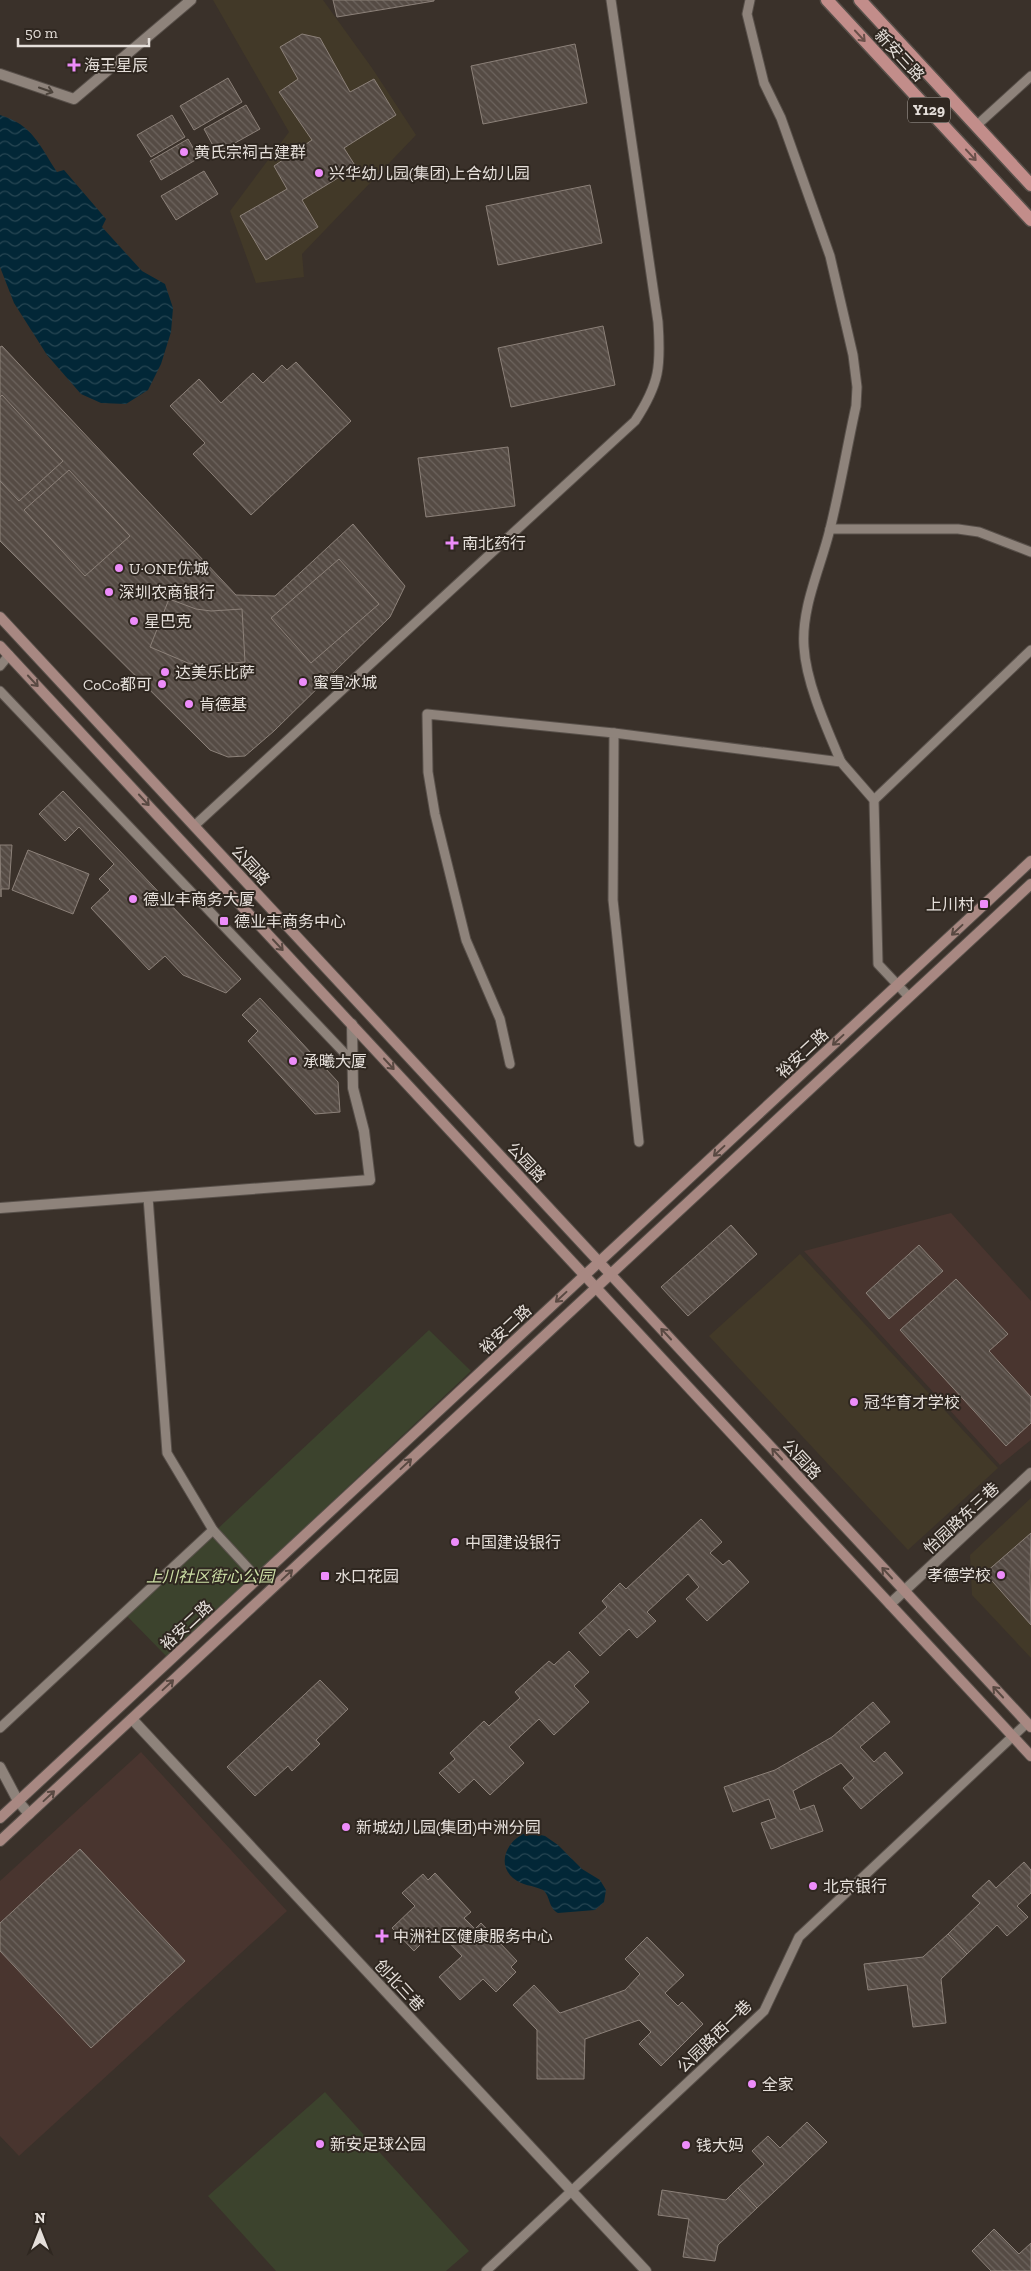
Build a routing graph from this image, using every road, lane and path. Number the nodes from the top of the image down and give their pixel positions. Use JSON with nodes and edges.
{"nodes":[{"id":1,"x":191,"y":0,"type":"edge"},
{"id":2,"x":611,"y":0,"type":"edge"},
{"id":3,"x":750,"y":0,"type":"edge"},
{"id":4,"x":827,"y":0,"type":"edge"},
{"id":5,"x":860,"y":0,"type":"edge"},
{"id":6,"x":0,"y":74,"type":"edge"},
{"id":7,"x":1031,"y":76,"type":"edge"},
{"id":8,"x":976,"y":126,"type":"junction"},
{"id":9,"x":1031,"y":185,"type":"edge"},
{"id":10,"x":1031,"y":220,"type":"edge"},
{"id":11,"x":830,"y":529,"type":"junction"},
{"id":12,"x":1031,"y":552,"type":"edge"},
{"id":13,"x":0,"y":617,"type":"edge"},
{"id":14,"x":0,"y":646,"type":"edge"},
{"id":15,"x":1031,"y":650,"type":"edge"},
{"id":16,"x":9,"y":655,"type":"junction"},
{"id":17,"x":0,"y":666,"type":"edge"},
{"id":18,"x":0,"y":691,"type":"edge"},
{"id":19,"x":614,"y":734,"type":"junction"},
{"id":20,"x":841,"y":762,"type":"junction"},
{"id":21,"x":874,"y":800,"type":"junction"},
{"id":22,"x":194,"y":826,"type":"junction"},
{"id":23,"x":1031,"y":861,"type":"edge"},
{"id":24,"x":1031,"y":884,"type":"edge"},
{"id":25,"x":898,"y":985,"type":"junction"},
{"id":26,"x":909,"y":997,"type":"junction"},
{"id":27,"x":352,"y":1024,"type":"junction"},
{"id":28,"x":352,"y":1061,"type":"junction"},
{"id":29,"x":510,"y":1064,"type":"dead end"},
{"id":30,"x":639,"y":1142,"type":"dead end"},
{"id":31,"x":148,"y":1197,"type":"junction"},
{"id":32,"x":0,"y":1208,"type":"edge"},
{"id":33,"x":599,"y":1262,"type":"junction"},
{"id":34,"x":610,"y":1274,"type":"junction"},
{"id":35,"x":585,"y":1275,"type":"junction"},
{"id":36,"x":596,"y":1288,"type":"junction"},
{"id":37,"x":1031,"y":1473,"type":"edge"},
{"id":38,"x":213,"y":1530,"type":"junction"},
{"id":39,"x":258,"y":1579,"type":"junction"},
{"id":40,"x":904,"y":1591,"type":"junction"},
{"id":41,"x":890,"y":1604,"type":"junction"},
{"id":42,"x":132,"y":1718,"type":"junction"},
{"id":43,"x":1029,"y":1725,"type":"edge"},
{"id":44,"x":0,"y":1728,"type":"edge"},
{"id":45,"x":1013,"y":1736,"type":"junction"},
{"id":46,"x":1031,"y":1756,"type":"edge"},
{"id":47,"x":0,"y":1767,"type":"edge"},
{"id":48,"x":18,"y":1801,"type":"junction"},
{"id":49,"x":29,"y":1814,"type":"junction"},
{"id":50,"x":0,"y":1818,"type":"edge"},
{"id":51,"x":0,"y":1841,"type":"edge"},
{"id":52,"x":572,"y":2191,"type":"junction"},
{"id":53,"x":486,"y":2271,"type":"edge"},
{"id":54,"x":646,"y":2271,"type":"edge"}],
"edges":[{"from":6,"to":1,"type":"street","one_way":true},
{"from":2,"to":22,"type":"lane"},
{"from":3,"to":11,"type":"lane"},
{"from":4,"to":10,"type":"main road","name":"新安三路","number":"Y129","one_way":true},
{"from":5,"to":8,"type":"main road","name":"新安三路"},
{"from":7,"to":8,"type":"lane"},
{"from":8,"to":9,"type":"main road","name":"新安三路"},
{"from":11,"to":12,"type":"lane"},
{"from":11,"to":20,"type":"lane"},
{"from":13,"to":22,"type":"main road","name":"公园路"},
{"from":14,"to":16,"type":"main road"},
{"from":15,"to":21,"type":"lane"},
{"from":16,"to":17,"type":"lane"},
{"from":16,"to":27,"type":"main road","one_way":true},
{"from":18,"to":28,"type":"lane"},
{"from":19,"to":20,"type":"lane"},
{"from":19,"to":29,"type":"lane"},
{"from":19,"to":30,"type":"lane"},
{"from":20,"to":21,"type":"lane"},
{"from":21,"to":25,"type":"lane"},
{"from":22,"to":33,"type":"main road","name":"公园路"},
{"from":23,"to":25,"type":"main road","name":"裕安二路","one_way":true},
{"from":24,"to":26,"type":"main road","name":"裕安二路"},
{"from":25,"to":26,"type":"lane"},
{"from":25,"to":33,"type":"main road","name":"裕安二路","one_way":true},
{"from":26,"to":34,"type":"main road","name":"裕安二路"},
{"from":27,"to":28,"type":"street"},
{"from":27,"to":35,"type":"main road","one_way":true},
{"from":28,"to":31,"type":"street"},
{"from":31,"to":32,"type":"street"},
{"from":31,"to":38,"type":"lane"},
{"from":33,"to":34,"type":"main road","name":"公园路"},
{"from":33,"to":35,"type":"main road","name":"裕安二路"},
{"from":34,"to":36,"type":"main road","name":"裕安二路"},
{"from":40,"to":34,"type":"main road","name":"公园路","one_way":true},
{"from":35,"to":36,"type":"main road"},
{"from":35,"to":39,"type":"main road","name":"裕安二路","one_way":true},
{"from":36,"to":41,"type":"main road"},
{"from":42,"to":36,"type":"main road","name":"裕安二路","one_way":true},
{"from":37,"to":40,"type":"street","name":"怡园路东三巷"},
{"from":38,"to":39,"type":"lane"},
{"from":38,"to":44,"type":"lane"},
{"from":39,"to":48,"type":"main road","name":"裕安二路"},
{"from":40,"to":41,"type":"street","name":"怡园路东三巷"},
{"from":43,"to":40,"type":"main road","name":"公园路","one_way":true},
{"from":41,"to":45,"type":"main road"},
{"from":49,"to":42,"type":"main road","name":"裕安二路","one_way":true},
{"from":42,"to":52,"type":"street","name":"创北三巷"},
{"from":43,"to":45,"type":"lane","name":"公园路西一巷"},
{"from":45,"to":46,"type":"main road"},
{"from":45,"to":52,"type":"lane","name":"公园路西一巷"},
{"from":47,"to":48,"type":"street"},
{"from":48,"to":49,"type":"street"},
{"from":48,"to":50,"type":"main road","name":"裕安二路"},
{"from":49,"to":51,"type":"main road","name":"裕安二路"},
{"from":52,"to":53,"type":"lane","name":"公园路西一巷"},
{"from":52,"to":54,"type":"street","name":"创北三巷"}]}
